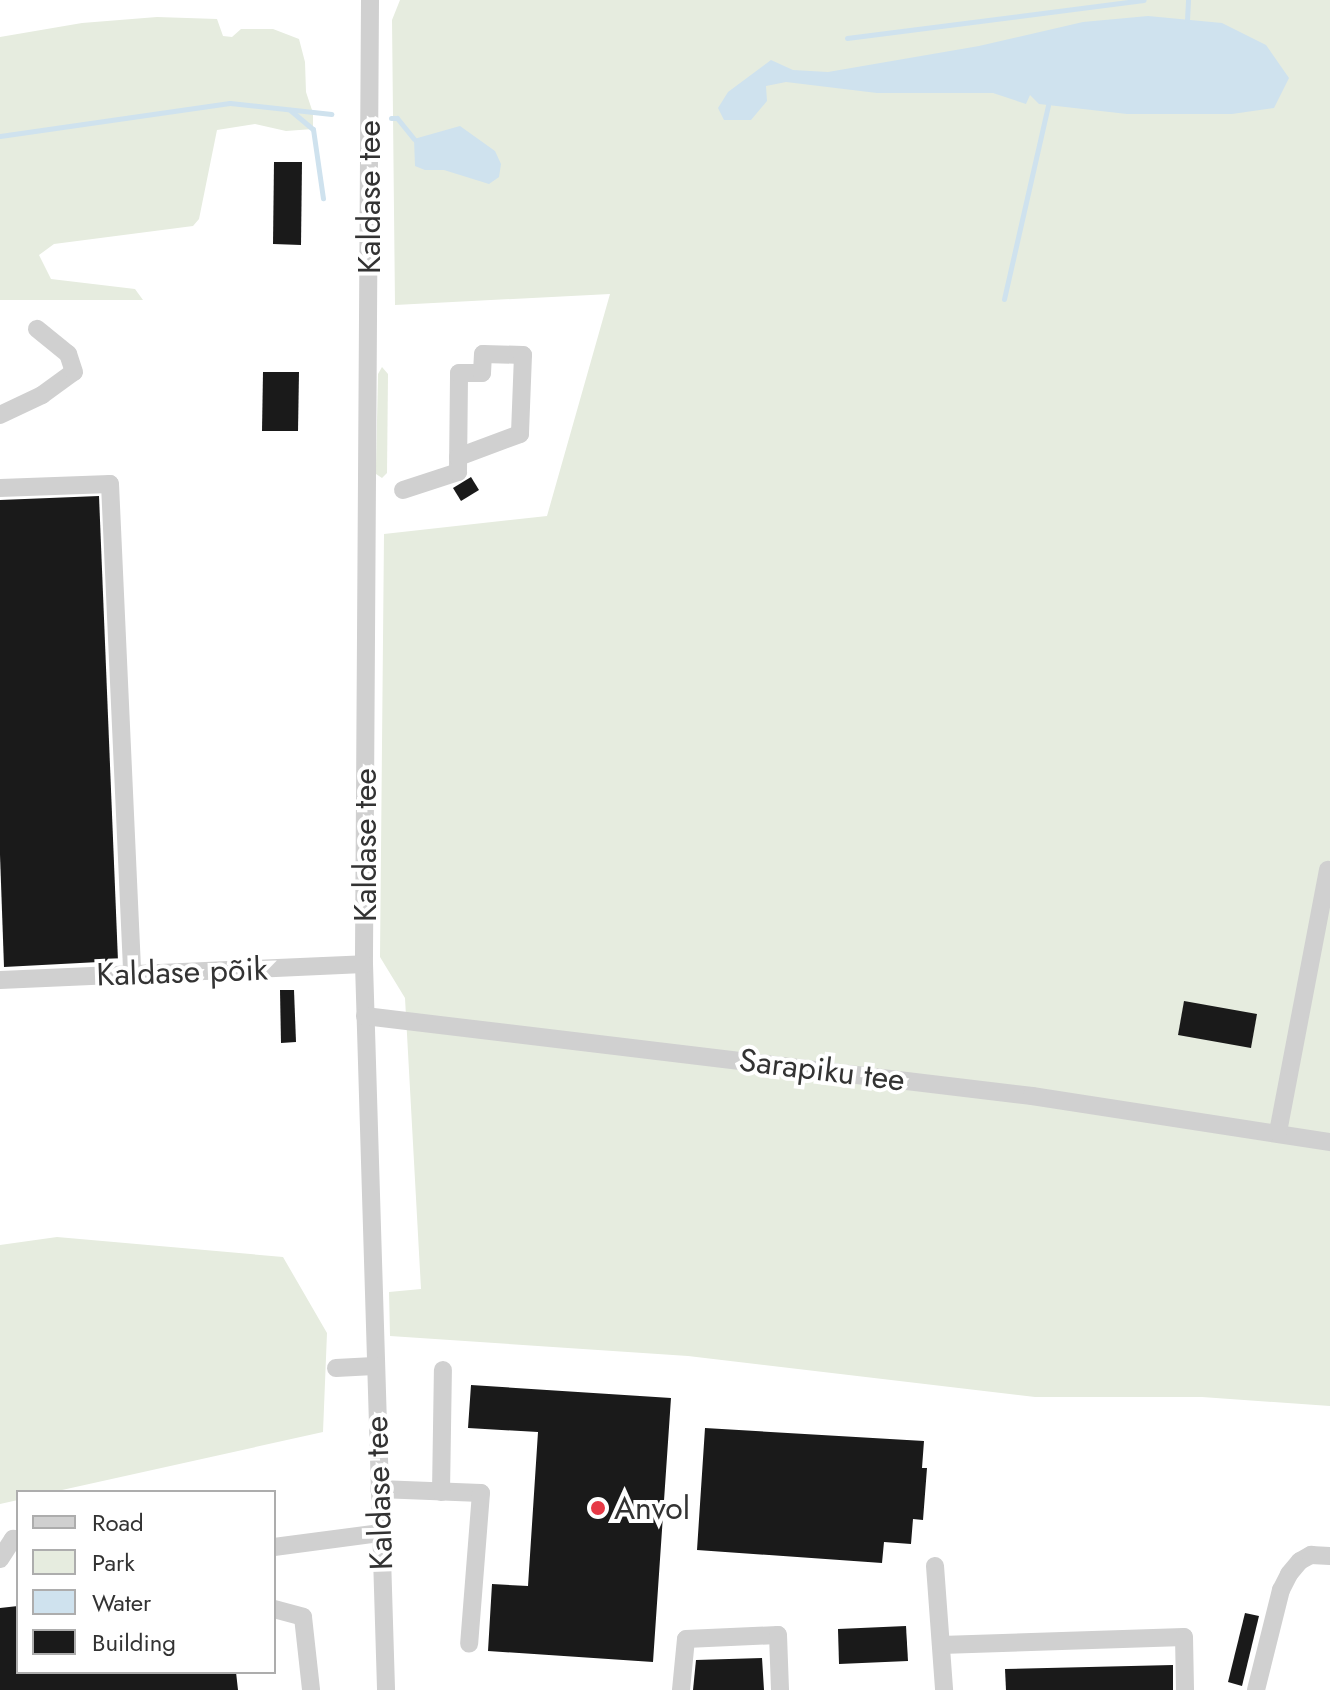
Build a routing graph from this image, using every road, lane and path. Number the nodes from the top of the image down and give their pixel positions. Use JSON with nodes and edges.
{"nodes":[{"id":1,"x":370,"y":0,"type":"edge"},
{"id":2,"x":37,"y":329,"type":"dead end"},
{"id":3,"x":0,"y":415,"type":"edge"},
{"id":4,"x":458,"y":457,"type":"junction"},
{"id":5,"x":0,"y":488,"type":"edge"},
{"id":6,"x":403,"y":490,"type":"dead end"},
{"id":7,"x":1328,"y":870,"type":"dead end"},
{"id":8,"x":364,"y":964,"type":"junction"},
{"id":9,"x":132,"y":974,"type":"junction"},
{"id":10,"x":0,"y":980,"type":"edge"},
{"id":11,"x":365,"y":1016,"type":"junction"},
{"id":12,"x":1278,"y":1132,"type":"junction"},
{"id":13,"x":1330,"y":1142,"type":"edge"},
{"id":14,"x":374,"y":1366,"type":"junction"},
{"id":15,"x":336,"y":1368,"type":"dead end"},
{"id":16,"x":443,"y":1370,"type":"dead end"},
{"id":17,"x":379,"y":1489,"type":"junction"},
{"id":18,"x":441,"y":1492,"type":"junction"},
{"id":19,"x":381,"y":1533,"type":"junction"},
{"id":20,"x":16,"y":1539,"type":"edge"},
{"id":21,"x":276,"y":1547,"type":"edge"},
{"id":22,"x":1330,"y":1556,"type":"edge"},
{"id":23,"x":0,"y":1559,"type":"edge"},
{"id":24,"x":935,"y":1566,"type":"dead end"},
{"id":25,"x":276,"y":1610,"type":"edge"},
{"id":26,"x":469,"y":1644,"type":"dead end"},
{"id":27,"x":941,"y":1645,"type":"junction"},
{"id":28,"x":311,"y":1690,"type":"edge"},
{"id":29,"x":386,"y":1690,"type":"edge"},
{"id":30,"x":681,"y":1690,"type":"edge"},
{"id":31,"x":780,"y":1690,"type":"edge"},
{"id":32,"x":944,"y":1690,"type":"edge"},
{"id":33,"x":1185,"y":1690,"type":"edge"},
{"id":34,"x":1256,"y":1690,"type":"edge"}],
"edges":[{"from":1,"to":8,"type":"street","name":"Kaldase tee"},
{"from":2,"to":3,"type":"street"},
{"from":4,"to":4,"type":"street"},
{"from":4,"to":6,"type":"street"},
{"from":5,"to":9,"type":"street"},
{"from":7,"to":12,"type":"street"},
{"from":8,"to":9,"type":"street","name":"Kaldase põik"},
{"from":8,"to":11,"type":"street","name":"Kaldase tee"},
{"from":9,"to":10,"type":"street","name":"Kaldase põik"},
{"from":11,"to":12,"type":"street","name":"Sarapiku tee"},
{"from":11,"to":14,"type":"street","name":"Kaldase tee"},
{"from":12,"to":13,"type":"street","name":"Sarapiku tee"},
{"from":14,"to":15,"type":"street"},
{"from":14,"to":17,"type":"street","name":"Kaldase tee"},
{"from":16,"to":18,"type":"street"},
{"from":17,"to":18,"type":"street"},
{"from":17,"to":19,"type":"street","name":"Kaldase tee"},
{"from":18,"to":26,"type":"street"},
{"from":19,"to":21,"type":"street"},
{"from":19,"to":29,"type":"street","name":"Kaldase tee"},
{"from":20,"to":23,"type":"street"},
{"from":22,"to":34,"type":"street"},
{"from":24,"to":27,"type":"street"},
{"from":25,"to":28,"type":"street"},
{"from":27,"to":32,"type":"street"},
{"from":27,"to":33,"type":"street"},
{"from":30,"to":31,"type":"street"}]}
